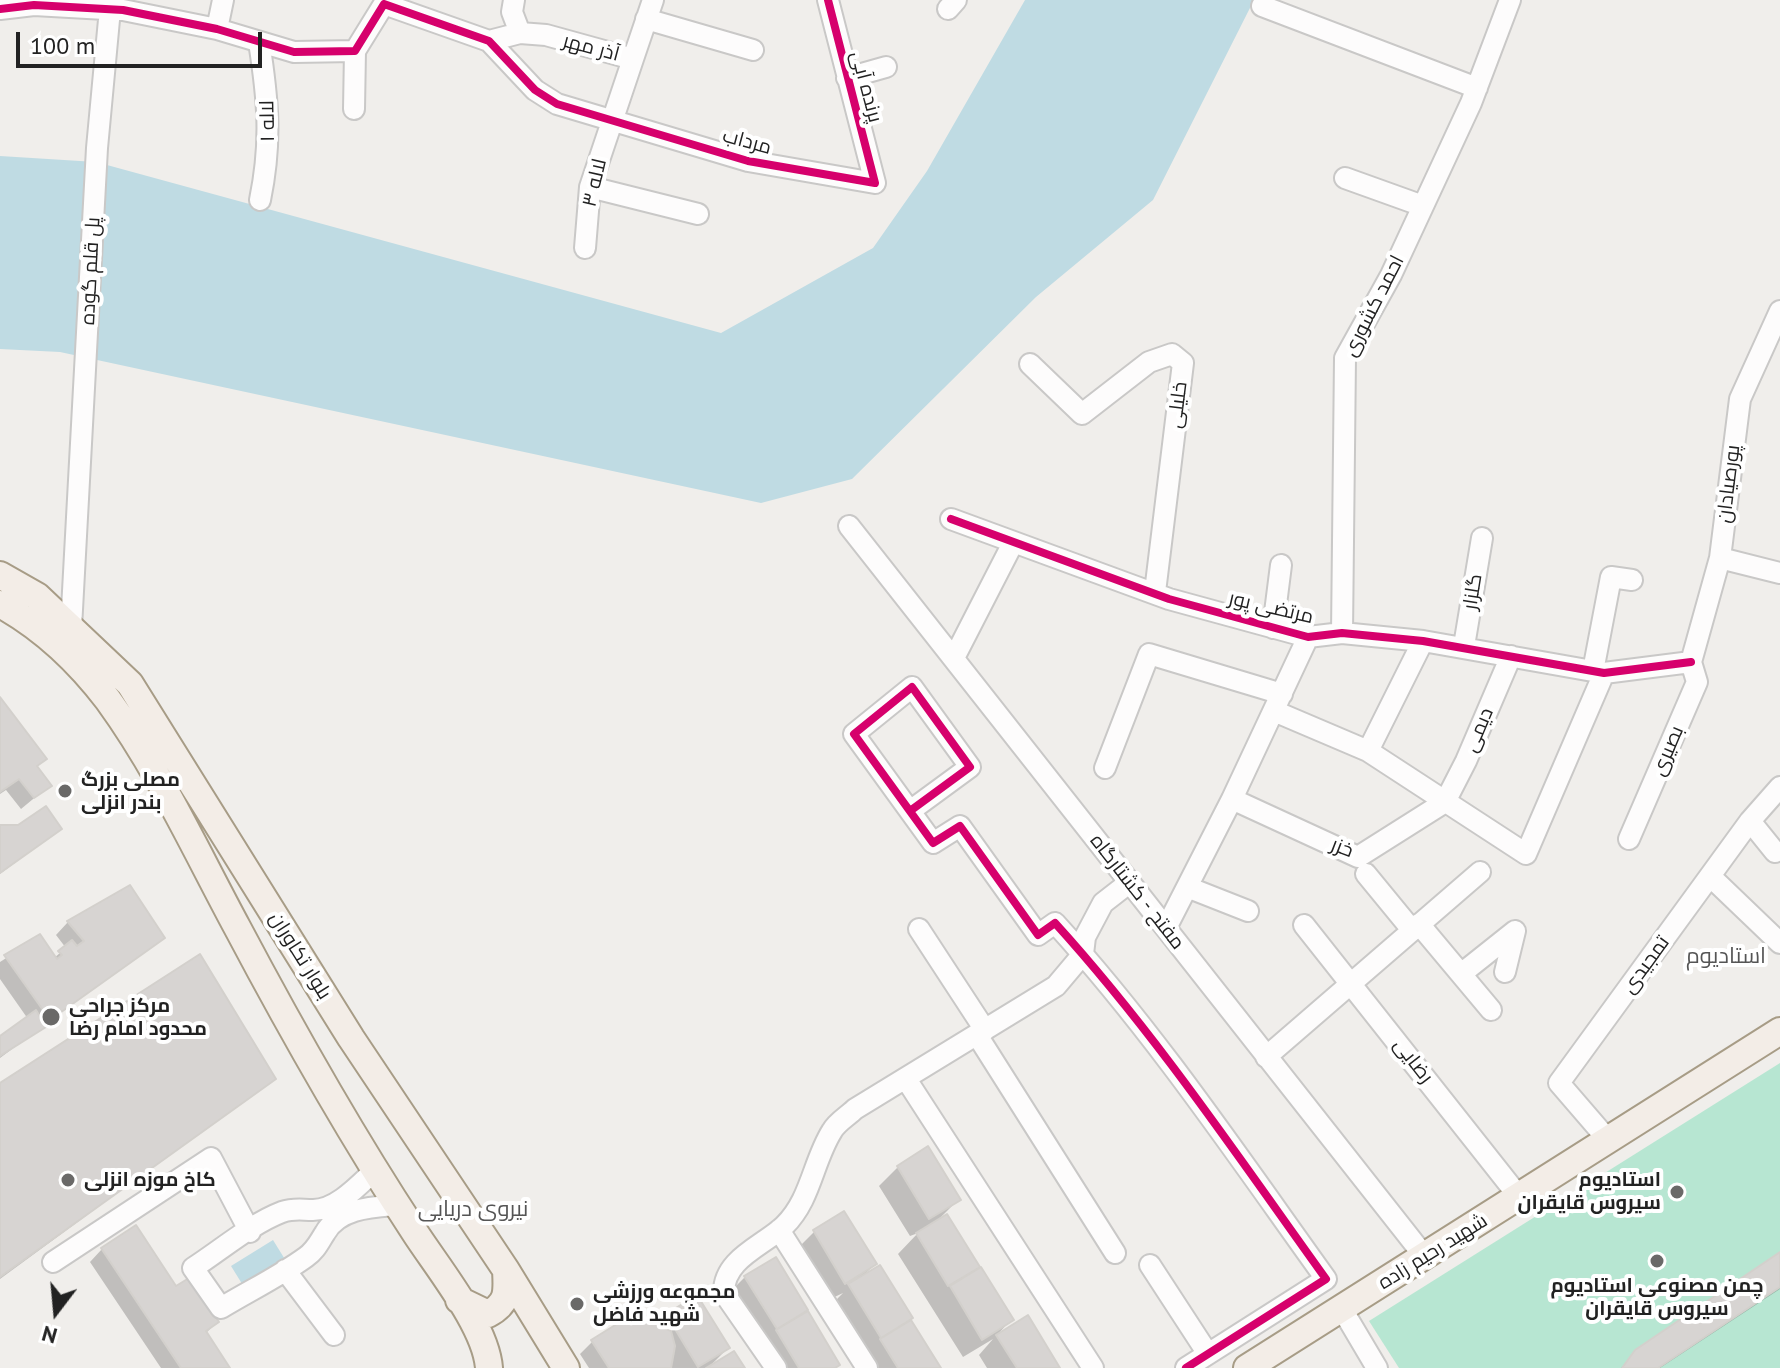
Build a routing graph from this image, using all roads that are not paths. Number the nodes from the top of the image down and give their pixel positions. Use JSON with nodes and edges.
{"nodes":[{"id":1,"x":223,"y":0,"type":"edge"},
{"id":2,"x":514,"y":0,"type":"edge"},
{"id":3,"x":828,"y":0,"type":"edge"},
{"id":4,"x":1510,"y":0,"type":"edge"},
{"id":5,"x":35,"y":2,"type":"edge"},
{"id":6,"x":379,"y":2,"type":"edge"},
{"id":7,"x":118,"y":6,"type":"edge"},
{"id":8,"x":1262,"y":6,"type":"dead end"},
{"id":9,"x":0,"y":9,"type":"edge"},
{"id":10,"x":650,"y":10,"type":"edge"},
{"id":11,"x":217,"y":29,"type":"junction"},
{"id":12,"x":520,"y":33,"type":"junction"},
{"id":13,"x":489,"y":41,"type":"junction"},
{"id":14,"x":259,"y":42,"type":"junction"},
{"id":15,"x":753,"y":50,"type":"dead end"},
{"id":16,"x":355,"y":51,"type":"junction"},
{"id":17,"x":633,"y":59,"type":"junction"},
{"id":18,"x":886,"y":67,"type":"dead end"},
{"id":19,"x":847,"y":78,"type":"junction"},
{"id":20,"x":1477,"y":88,"type":"junction"},
{"id":21,"x":354,"y":109,"type":"dead end"},
{"id":22,"x":613,"y":118,"type":"junction"},
{"id":23,"x":1345,"y":178,"type":"dead end"},
{"id":24,"x":875,"y":183,"type":"joint"},
{"id":25,"x":590,"y":187,"type":"junction"},
{"id":26,"x":260,"y":200,"type":"dead end"},
{"id":27,"x":1423,"y":206,"type":"junction"},
{"id":28,"x":698,"y":214,"type":"dead end"},
{"id":29,"x":585,"y":248,"type":"dead end"},
{"id":30,"x":1780,"y":311,"type":"edge"},
{"id":31,"x":1030,"y":364,"type":"dead end"},
{"id":32,"x":951,"y":519,"type":"dead end"},
{"id":33,"x":849,"y":526,"type":"dead end"},
{"id":34,"x":1482,"y":538,"type":"dead end"},
{"id":35,"x":1013,"y":543,"type":"junction"},
{"id":36,"x":1720,"y":558,"type":"junction"},
{"id":37,"x":1281,"y":565,"type":"dead end"},
{"id":38,"x":1780,"y":573,"type":"edge"},
{"id":39,"x":0,"y":575,"type":"edge"},
{"id":40,"x":1632,"y":580,"type":"dead end"},
{"id":41,"x":1155,"y":592,"type":"junction"},
{"id":42,"x":0,"y":604,"type":"edge"},
{"id":43,"x":71,"y":628,"type":"junction"},
{"id":44,"x":1273,"y":628,"type":"junction"},
{"id":45,"x":1342,"y":633,"type":"junction"},
{"id":46,"x":1308,"y":637,"type":"junction"},
{"id":47,"x":1423,"y":641,"type":"junction"},
{"id":48,"x":1464,"y":646,"type":"junction"},
{"id":49,"x":955,"y":656,"type":"junction"},
{"id":50,"x":1511,"y":656,"type":"junction"},
{"id":51,"x":1691,"y":662,"type":"junction"},
{"id":52,"x":1598,"y":672,"type":"junction"},
{"id":53,"x":1278,"y":703,"type":"junction"},
{"id":54,"x":1368,"y":751,"type":"junction"},
{"id":55,"x":1105,"y":768,"type":"dead end"},
{"id":56,"x":1780,"y":787,"type":"edge"},
{"id":57,"x":1232,"y":799,"type":"junction"},
{"id":58,"x":1445,"y":802,"type":"junction"},
{"id":59,"x":910,"y":811,"type":"junction"},
{"id":60,"x":1750,"y":821,"type":"junction"},
{"id":61,"x":1629,"y":839,"type":"dead end"},
{"id":62,"x":1775,"y":852,"type":"dead end"},
{"id":63,"x":1480,"y":872,"type":"dead end"},
{"id":64,"x":1366,"y":874,"type":"dead end"},
{"id":65,"x":1710,"y":876,"type":"junction"},
{"id":66,"x":1130,"y":882,"type":"junction"},
{"id":67,"x":1187,"y":887,"type":"junction"},
{"id":68,"x":1248,"y":911,"type":"dead end"},
{"id":69,"x":1304,"y":925,"type":"dead end"},
{"id":70,"x":1416,"y":927,"type":"junction"},
{"id":71,"x":1166,"y":928,"type":"junction"},
{"id":72,"x":919,"y":929,"type":"dead end"},
{"id":73,"x":1780,"y":943,"type":"edge"},
{"id":74,"x":1083,"y":954,"type":"junction"},
{"id":75,"x":1505,"y":972,"type":"dead end"},
{"id":76,"x":1461,"y":974,"type":"junction"},
{"id":77,"x":1351,"y":983,"type":"junction"},
{"id":78,"x":1491,"y":1010,"type":"dead end"},
{"id":79,"x":1780,"y":1031,"type":"edge"},
{"id":80,"x":981,"y":1033,"type":"junction"},
{"id":81,"x":1266,"y":1057,"type":"junction"},
{"id":82,"x":906,"y":1079,"type":"junction"},
{"id":83,"x":1609,"y":1141,"type":"junction"},
{"id":84,"x":374,"y":1171,"type":"junction"},
{"id":85,"x":1520,"y":1198,"type":"junction"},
{"id":86,"x":397,"y":1205,"type":"junction"},
{"id":87,"x":779,"y":1230,"type":"junction"},
{"id":88,"x":250,"y":1232,"type":"junction"},
{"id":89,"x":1115,"y":1253,"type":"dead end"},
{"id":90,"x":1425,"y":1257,"type":"junction"},
{"id":91,"x":53,"y":1262,"type":"dead end"},
{"id":92,"x":1150,"y":1265,"type":"dead end"},
{"id":93,"x":285,"y":1270,"type":"junction"},
{"id":94,"x":506,"y":1270,"type":"junction"},
{"id":95,"x":459,"y":1300,"type":"junction"},
{"id":96,"x":1342,"y":1309,"type":"junction"},
{"id":97,"x":334,"y":1335,"type":"dead end"},
{"id":98,"x":1208,"y":1354,"type":"junction"},
{"id":99,"x":1276,"y":1360,"type":"edge"},
{"id":100,"x":489,"y":1368,"type":"edge"},
{"id":101,"x":566,"y":1368,"type":"edge"},
{"id":102,"x":776,"y":1368,"type":"edge"},
{"id":103,"x":867,"y":1368,"type":"edge"},
{"id":104,"x":1093,"y":1368,"type":"edge"},
{"id":105,"x":1186,"y":1368,"type":"edge"},
{"id":106,"x":1247,"y":1368,"type":"edge"},
{"id":107,"x":1377,"y":1368,"type":"edge"}],
"edges":[{"from":1,"to":11,"type":"street"},
{"from":2,"to":12,"type":"street"},
{"from":3,"to":19,"type":"street","name":"پرنده آبی"},
{"from":4,"to":20,"type":"street","name":"احمد کشوری"},
{"from":5,"to":7,"type":"street"},
{"from":5,"to":9,"type":"street"},
{"from":6,"to":13,"type":"street"},
{"from":6,"to":16,"type":"street"},
{"from":7,"to":11,"type":"street"},
{"from":7,"to":43,"type":"street","name":"پل قلم گوده"},
{"from":8,"to":20,"type":"street"},
{"from":10,"to":15,"type":"street"},
{"from":10,"to":17,"type":"street","name":"آذر مهر"},
{"from":11,"to":14,"type":"street"},
{"from":12,"to":13,"type":"street","name":"آذر مهر"},
{"from":12,"to":17,"type":"street","name":"آذر مهر"},
{"from":13,"to":22,"type":"street","name":"مرداب"},
{"from":14,"to":16,"type":"street"},
{"from":14,"to":26,"type":"street","name":"لاله ۱"},
{"from":16,"to":21,"type":"street"},
{"from":17,"to":22,"type":"street","name":"لاله ۳"},
{"from":18,"to":19,"type":"street"},
{"from":19,"to":24,"type":"street","name":"پرنده آبی"},
{"from":20,"to":27,"type":"street","name":"احمد کشوری"},
{"from":22,"to":24,"type":"street","name":"مرداب"},
{"from":22,"to":25,"type":"street","name":"لاله ۳"},
{"from":23,"to":27,"type":"street"},
{"from":25,"to":28,"type":"street"},
{"from":25,"to":29,"type":"street","name":"لاله ۳"},
{"from":27,"to":45,"type":"street","name":"احمد کشوری"},
{"from":30,"to":36,"type":"street","name":"پورصیادان"},
{"from":31,"to":41,"type":"street","name":"خلیلی"},
{"from":32,"to":35,"type":"street","name":"مرتضی پور"},
{"from":33,"to":49,"type":"street","name":"مفتح - کشتارگاه"},
{"from":34,"to":48,"type":"street","name":"گلزار"},
{"from":35,"to":41,"type":"street","name":"مرتضی پور"},
{"from":35,"to":49,"type":"street"},
{"from":36,"to":38,"type":"street"},
{"from":36,"to":51,"type":"street","name":"پورصیادان"},
{"from":37,"to":44,"type":"street"},
{"from":39,"to":43,"type":"main road","name":"بلوار تکاوران"},
{"from":40,"to":52,"type":"street"},
{"from":41,"to":44,"type":"street","name":"مرتضی پور"},
{"from":42,"to":84,"type":"main road","name":"بلوار تکاوران"},
{"from":43,"to":94,"type":"main road","name":"بلوار تکاوران"},
{"from":44,"to":46,"type":"street","name":"مرتضی پور"},
{"from":45,"to":46,"type":"street","name":"مرتضی پور"},
{"from":45,"to":47,"type":"street","name":"مرتضی پور"},
{"from":46,"to":53,"type":"street"},
{"from":47,"to":48,"type":"street","name":"مرتضی پور"},
{"from":47,"to":54,"type":"street"},
{"from":48,"to":50,"type":"street","name":"مرتضی پور"},
{"from":49,"to":66,"type":"street","name":"مفتح - کشتارگاه"},
{"from":50,"to":52,"type":"street","name":"مرتضی پور"},
{"from":50,"to":58,"type":"street","name":"دیمی"},
{"from":51,"to":52,"type":"street","name":"مرتضی پور"},
{"from":51,"to":61,"type":"street","name":"بصیری"},
{"from":52,"to":58,"type":"street"},
{"from":53,"to":54,"type":"street"},
{"from":53,"to":55,"type":"street"},
{"from":53,"to":57,"type":"street"},
{"from":54,"to":58,"type":"street"},
{"from":56,"to":60,"type":"street","name":"تمجیدی"},
{"from":57,"to":58,"type":"street","name":"خزر"},
{"from":57,"to":67,"type":"street"},
{"from":59,"to":59,"type":"street"},
{"from":59,"to":74,"type":"street"},
{"from":60,"to":62,"type":"street"},
{"from":60,"to":65,"type":"street","name":"تمجیدی"},
{"from":63,"to":70,"type":"street"},
{"from":64,"to":70,"type":"street"},
{"from":65,"to":73,"type":"street"},
{"from":65,"to":83,"type":"street","name":"تمجیدی"},
{"from":66,"to":71,"type":"street","name":"مفتح - کشتارگاه"},
{"from":66,"to":74,"type":"street"},
{"from":67,"to":68,"type":"street"},
{"from":67,"to":71,"type":"street"},
{"from":69,"to":77,"type":"street","name":"رضایی"},
{"from":70,"to":76,"type":"street"},
{"from":70,"to":77,"type":"street"},
{"from":71,"to":81,"type":"street","name":"مفتح - کشتارگاه"},
{"from":72,"to":80,"type":"street"},
{"from":74,"to":80,"type":"street"},
{"from":74,"to":98,"type":"street"},
{"from":75,"to":76,"type":"street"},
{"from":76,"to":78,"type":"street"},
{"from":77,"to":81,"type":"street"},
{"from":77,"to":85,"type":"street","name":"رضایی"},
{"from":79,"to":83,"type":"main road","name":"شهید رحیم زاده"},
{"from":80,"to":82,"type":"street"},
{"from":80,"to":89,"type":"street"},
{"from":81,"to":90,"type":"street","name":"مفتح - کشتارگاه"},
{"from":82,"to":87,"type":"street"},
{"from":82,"to":104,"type":"street"},
{"from":83,"to":85,"type":"main road","name":"شهید رحیم زاده"},
{"from":84,"to":86,"type":"main road","name":"بلوار تکاوران"},
{"from":84,"to":88,"type":"street"},
{"from":85,"to":90,"type":"main road","name":"شهید رحیم زاده"},
{"from":86,"to":93,"type":"street"},
{"from":86,"to":95,"type":"main road","name":"بلوار تکاوران"},
{"from":87,"to":102,"type":"street"},
{"from":87,"to":103,"type":"street"},
{"from":88,"to":91,"type":"street"},
{"from":88,"to":93,"type":"street"},
{"from":90,"to":96,"type":"main road","name":"شهید رحیم زاده"},
{"from":92,"to":98,"type":"street"},
{"from":93,"to":97,"type":"street"},
{"from":94,"to":95,"type":"main road"},
{"from":94,"to":101,"type":"main road","name":"بلوار تکاوران"},
{"from":95,"to":100,"type":"main road","name":"بلوار تکاوران"},
{"from":96,"to":99,"type":"main road","name":"شهید رحیم زاده"},
{"from":96,"to":107,"type":"street"},
{"from":98,"to":105,"type":"street"},
{"from":99,"to":106,"type":"main road","name":"شهید رحیم زاده"}]}
